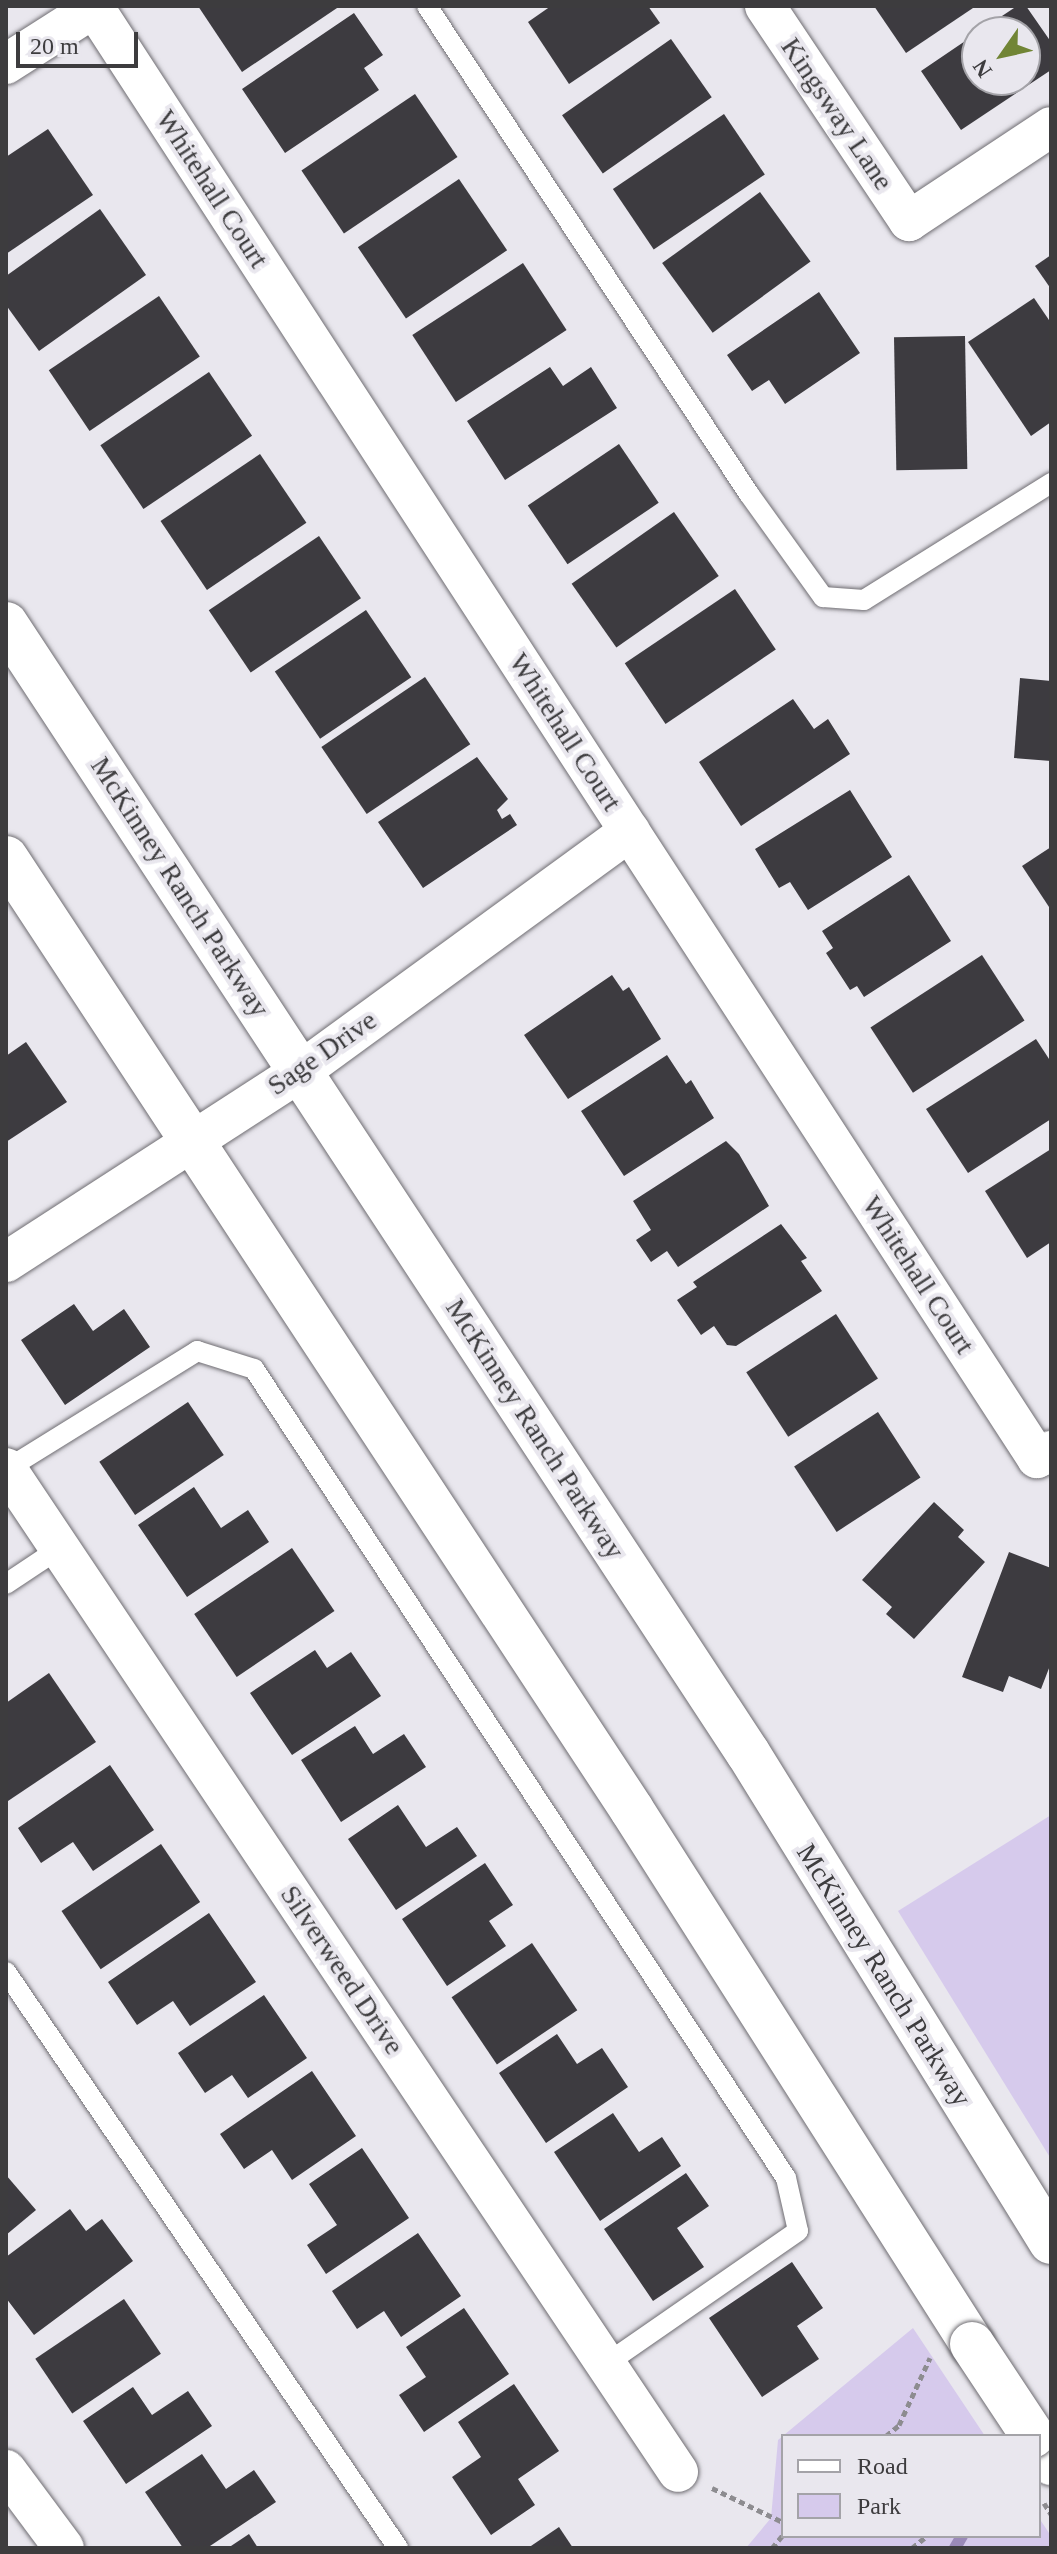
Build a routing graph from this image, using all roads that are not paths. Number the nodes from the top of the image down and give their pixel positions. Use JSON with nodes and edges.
{"nodes":[{"id":1,"x":427,"y":6,"type":"edge"},
{"id":2,"x":765,"y":6,"type":"edge"},
{"id":3,"x":95,"y":7,"type":"edge"},
{"id":4,"x":6,"y":64,"type":"edge"},
{"id":5,"x":1051,"y":127,"type":"edge"},
{"id":6,"x":1051,"y":483,"type":"edge"},
{"id":7,"x":6,"y":624,"type":"edge"},
{"id":8,"x":630,"y":831,"type":"junction"},
{"id":9,"x":6,"y":858,"type":"edge"},
{"id":10,"x":301,"y":1071,"type":"junction"},
{"id":11,"x":192,"y":1140,"type":"junction"},
{"id":12,"x":6,"y":1262,"type":"edge"},
{"id":13,"x":1044,"y":1454,"type":"edge"},
{"id":14,"x":6,"y":1469,"type":"edge"},
{"id":15,"x":60,"y":1548,"type":"junction"},
{"id":16,"x":6,"y":1584,"type":"edge"},
{"id":17,"x":6,"y":1972,"type":"edge"},
{"id":18,"x":1051,"y":2242,"type":"edge"},
{"id":19,"x":606,"y":2364,"type":"junction"},
{"id":20,"x":1031,"y":2434,"type":"edge"},
{"id":21,"x":6,"y":2470,"type":"edge"},
{"id":22,"x":678,"y":2472,"type":"road end"},
{"id":23,"x":64,"y":2548,"type":"edge"},
{"id":24,"x":398,"y":2548,"type":"edge"}],
"edges":[{"from":1,"to":6,"type":"lane"},
{"from":2,"to":5,"type":"street","name":"Kingsway Lane"},
{"from":3,"to":4,"type":"street"},
{"from":3,"to":8,"type":"street","name":"Whitehall Court"},
{"from":7,"to":10,"type":"main road","name":"McKinney Ranch Parkway"},
{"from":8,"to":10,"type":"street","name":"Sage Drive"},
{"from":8,"to":13,"type":"street","name":"Whitehall Court"},
{"from":9,"to":11,"type":"main road"},
{"from":10,"to":11,"type":"street","name":"Sage Drive"},
{"from":10,"to":18,"type":"main road","name":"McKinney Ranch Parkway"},
{"from":11,"to":12,"type":"street","name":"Sage Drive"},
{"from":11,"to":20,"type":"main road","bridge":true},
{"from":14,"to":15,"type":"street","name":"Silverweed Drive"},
{"from":14,"to":19,"type":"lane"},
{"from":15,"to":16,"type":"lane"},
{"from":15,"to":19,"type":"street","name":"Silverweed Drive"},
{"from":17,"to":24,"type":"lane"},
{"from":19,"to":22,"type":"street","name":"Silverweed Drive"},
{"from":21,"to":23,"type":"street"}]}
